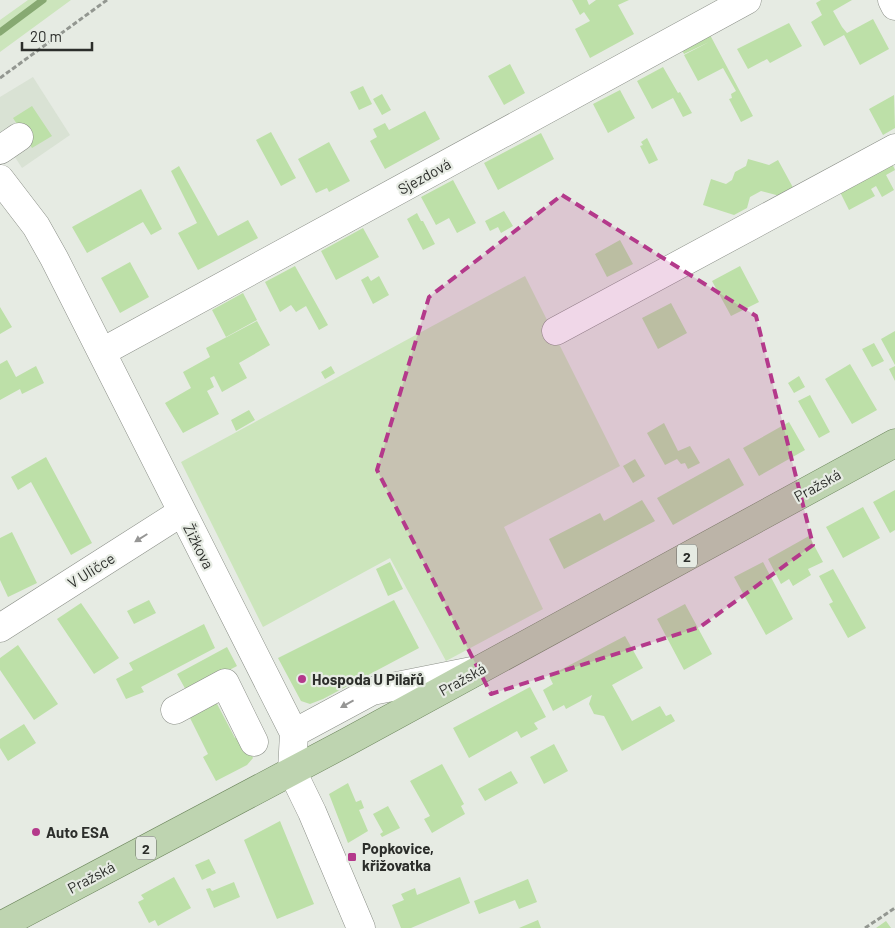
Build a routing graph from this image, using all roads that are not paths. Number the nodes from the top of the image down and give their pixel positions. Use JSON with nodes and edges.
{"nodes":[{"id":1,"x":747,"y":0,"type":"edge"},
{"id":2,"x":892,"y":0,"type":"edge"},
{"id":3,"x":895,"y":6,"type":"edge"},
{"id":4,"x":895,"y":148,"type":"edge"},
{"id":5,"x":0,"y":179,"type":"edge"},
{"id":6,"x":556,"y":331,"type":"dead end"},
{"id":7,"x":102,"y":352,"type":"junction"},
{"id":8,"x":895,"y":443,"type":"edge"},
{"id":9,"x":182,"y":512,"type":"junction"},
{"id":10,"x":0,"y":628,"type":"edge"},
{"id":11,"x":478,"y":670,"type":"junction"},
{"id":12,"x":265,"y":675,"type":"junction"},
{"id":13,"x":230,"y":694,"type":"junction"},
{"id":14,"x":175,"y":710,"type":"dead end"},
{"id":15,"x":294,"y":733,"type":"junction"},
{"id":16,"x":254,"y":742,"type":"dead end"},
{"id":17,"x":292,"y":771,"type":"junction"},
{"id":18,"x":0,"y":926,"type":"edge"},
{"id":19,"x":361,"y":928,"type":"edge"}],
"edges":[{"from":1,"to":7,"type":"street","name":"Sjezdová"},
{"from":2,"to":3,"type":"street"},
{"from":4,"to":6,"type":"street"},
{"from":5,"to":7,"type":"street","name":"Žižkova"},
{"from":7,"to":9,"type":"street","name":"Žižkova"},
{"from":8,"to":11,"type":"main road","name":"Pražská","number":"2"},
{"from":9,"to":10,"type":"street","name":"V Uličce","one_way":true},
{"from":9,"to":12,"type":"street","name":"Žižkova"},
{"from":11,"to":15,"type":"street","one_way":true},
{"from":11,"to":17,"type":"main road","name":"Pražská","number":"2"},
{"from":12,"to":13,"type":"street"},
{"from":12,"to":15,"type":"street","name":"Žižkova"},
{"from":13,"to":14,"type":"street"},
{"from":13,"to":16,"type":"street"},
{"from":15,"to":17,"type":"street","name":"Žižkova"},
{"from":17,"to":18,"type":"main road","name":"Pražská","number":"2"},
{"from":17,"to":19,"type":"street","name":"Žižkova"}]}
